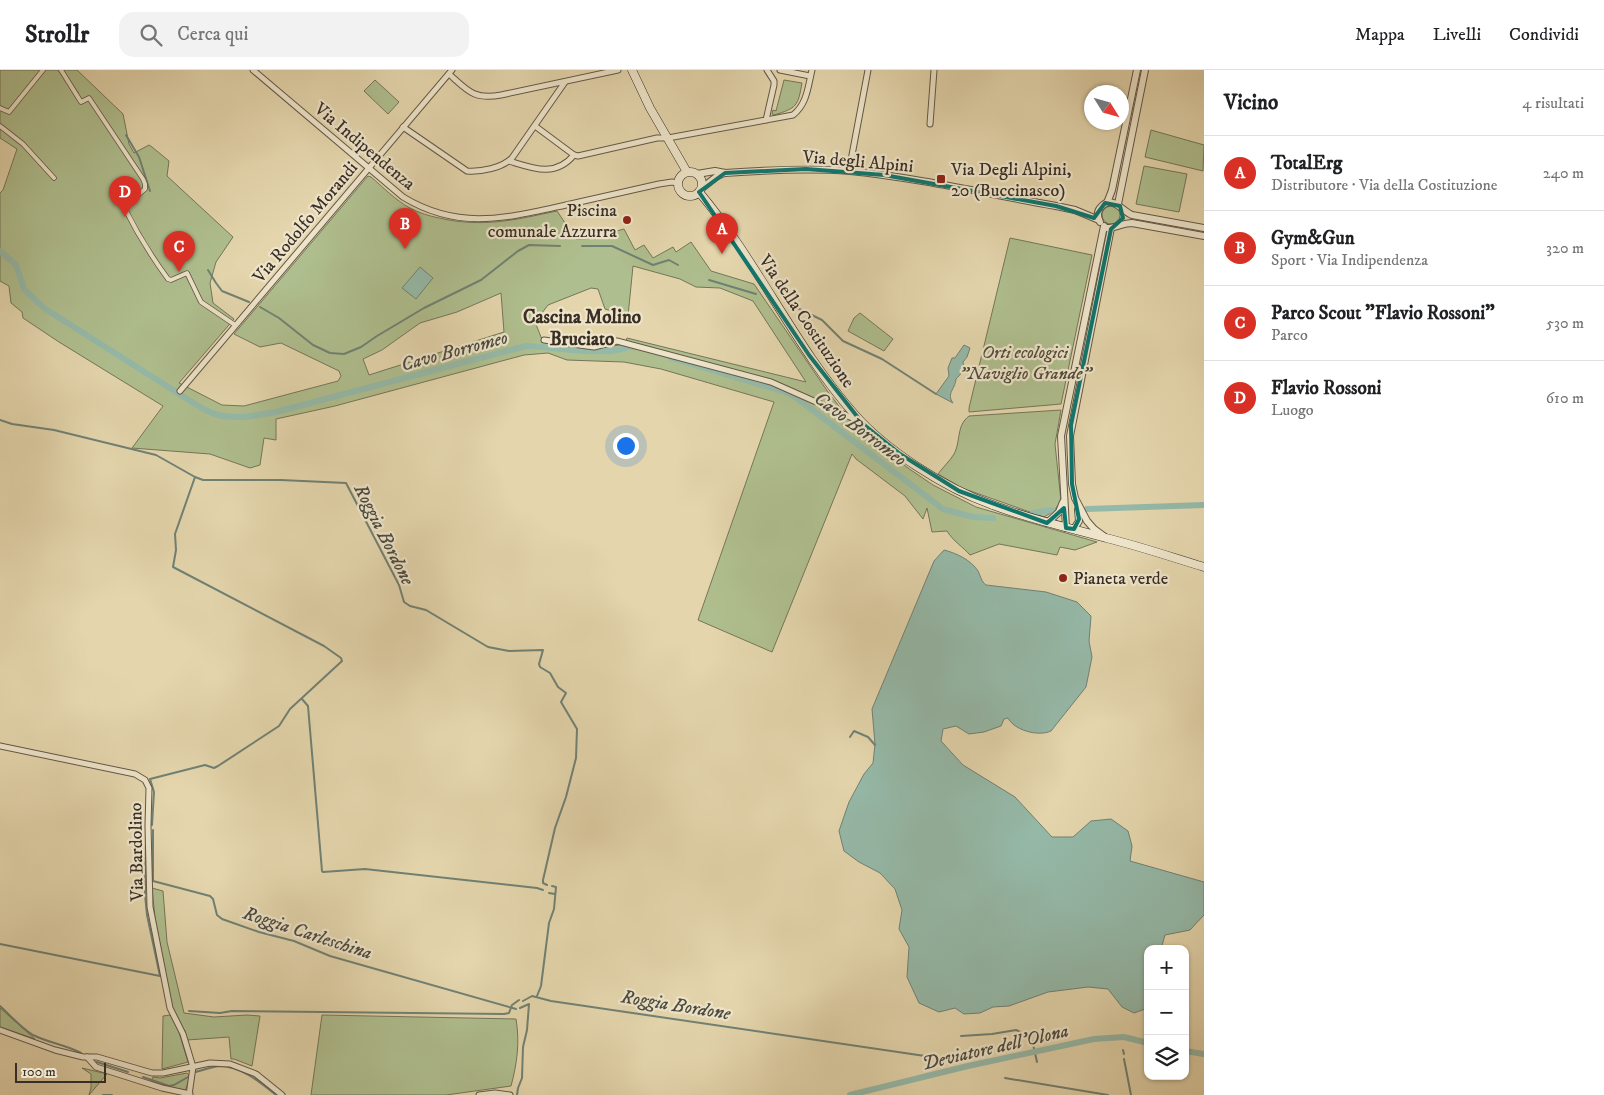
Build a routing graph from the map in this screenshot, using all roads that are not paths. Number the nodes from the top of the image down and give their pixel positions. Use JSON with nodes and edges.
{"nodes":[{"id":1,"x":44,"y":70,"type":"edge"},
{"id":2,"x":61,"y":70,"type":"edge"},
{"id":3,"x":253,"y":70,"type":"edge"},
{"id":4,"x":618,"y":70,"type":"edge"},
{"id":5,"x":632,"y":70,"type":"edge"},
{"id":6,"x":780,"y":70,"type":"edge"},
{"id":7,"x":868,"y":70,"type":"edge"},
{"id":8,"x":934,"y":70,"type":"edge"},
{"id":9,"x":1137,"y":70,"type":"edge"},
{"id":10,"x":1145,"y":70,"type":"edge"},
{"id":11,"x":770,"y":71,"type":"edge"},
{"id":12,"x":451,"y":72,"type":"edge"},
{"id":13,"x":811,"y":73,"type":"edge"},
{"id":14,"x":565,"y":82,"type":"junction"},
{"id":15,"x":0,"y":108,"type":"edge"},
{"id":16,"x":766,"y":120,"type":"junction"},
{"id":17,"x":930,"y":124,"type":"dead end"},
{"id":18,"x":0,"y":126,"type":"edge"},
{"id":19,"x":534,"y":126,"type":"junction"},
{"id":20,"x":403,"y":127,"type":"junction"},
{"id":21,"x":668,"y":138,"type":"junction"},
{"id":22,"x":574,"y":155,"type":"junction"},
{"id":23,"x":509,"y":161,"type":"junction"},
{"id":24,"x":369,"y":168,"type":"junction"},
{"id":25,"x":849,"y":171,"type":"junction"},
{"id":26,"x":687,"y":172,"type":"junction"},
{"id":27,"x":725,"y":173,"type":"junction"},
{"id":28,"x":697,"y":174,"type":"junction"},
{"id":29,"x":54,"y":178,"type":"dead end"},
{"id":30,"x":677,"y":183,"type":"junction"},
{"id":31,"x":700,"y":190,"type":"junction"},
{"id":32,"x":1107,"y":203,"type":"junction"},
{"id":33,"x":1120,"y":207,"type":"junction"},
{"id":34,"x":1100,"y":208,"type":"junction"},
{"id":35,"x":1075,"y":210,"type":"junction"},
{"id":36,"x":1099,"y":220,"type":"junction"},
{"id":37,"x":1119,"y":225,"type":"junction"},
{"id":38,"x":1108,"y":227,"type":"junction"},
{"id":39,"x":1204,"y":228,"type":"edge"},
{"id":40,"x":1204,"y":236,"type":"edge"},
{"id":41,"x":235,"y":325,"type":"junction"},
{"id":42,"x":544,"y":340,"type":"dead end"},
{"id":43,"x":180,"y":391,"type":"dead end"},
{"id":44,"x":864,"y":424,"type":"junction"},
{"id":45,"x":1064,"y":498,"type":"junction"},
{"id":46,"x":1078,"y":506,"type":"junction"},
{"id":47,"x":1047,"y":523,"type":"junction"},
{"id":48,"x":1070,"y":528,"type":"junction"},
{"id":49,"x":1106,"y":538,"type":"junction"},
{"id":50,"x":1204,"y":567,"type":"edge"},
{"id":51,"x":0,"y":746,"type":"edge"},
{"id":52,"x":0,"y":1030,"type":"edge"},
{"id":53,"x":87,"y":1057,"type":"junction"},
{"id":54,"x":192,"y":1067,"type":"junction"},
{"id":55,"x":189,"y":1094,"type":"edge"},
{"id":56,"x":282,"y":1095,"type":"edge"},
{"id":57,"x":479,"y":1095,"type":"edge"},
{"id":58,"x":510,"y":1095,"type":"edge"}],
"edges":[{"from":1,"to":15,"type":"street"},
{"from":2,"to":41,"type":"street"},
{"from":3,"to":24,"type":"street","name":"Via Indipendenza"},
{"from":4,"to":14,"type":"street"},
{"from":5,"to":21,"type":"main road"},
{"from":6,"to":13,"type":"street"},
{"from":7,"to":25,"type":"street"},
{"from":8,"to":17,"type":"street"},
{"from":9,"to":32,"type":"street"},
{"from":10,"to":33,"type":"street"},
{"from":11,"to":16,"type":"street"},
{"from":12,"to":14,"type":"street"},
{"from":12,"to":20,"type":"street","name":"Via Rodolfo Morandi"},
{"from":13,"to":16,"type":"street"},
{"from":14,"to":19,"type":"street"},
{"from":16,"to":21,"type":"street"},
{"from":18,"to":29,"type":"street"},
{"from":19,"to":22,"type":"street"},
{"from":19,"to":23,"type":"street"},
{"from":20,"to":23,"type":"street"},
{"from":20,"to":24,"type":"street","name":"Via Rodolfo Morandi"},
{"from":21,"to":22,"type":"street"},
{"from":21,"to":26,"type":"main road"},
{"from":22,"to":23,"type":"street"},
{"from":24,"to":30,"type":"street","name":"Via Indipendenza"},
{"from":24,"to":41,"type":"street","name":"Via Rodolfo Morandi"},
{"from":25,"to":27,"type":"street","name":"Via degli Alpini"},
{"from":25,"to":35,"type":"street","name":"Via degli Alpini"},
{"from":26,"to":28,"type":"main road"},
{"from":26,"to":30,"type":"main road"},
{"from":27,"to":28,"type":"street","name":"Via degli Alpini"},
{"from":27,"to":31,"type":"street"},
{"from":28,"to":31,"type":"main road"},
{"from":30,"to":31,"type":"main road"},
{"from":31,"to":44,"type":"main road","name":"Via della Costituzione"},
{"from":32,"to":33,"type":"street"},
{"from":32,"to":34,"type":"street"},
{"from":33,"to":37,"type":"street"},
{"from":33,"to":39,"type":"street"},
{"from":34,"to":35,"type":"street","name":"Via degli Alpini"},
{"from":34,"to":36,"type":"street"},
{"from":35,"to":36,"type":"street","name":"Via degli Alpini"},
{"from":36,"to":38,"type":"street"},
{"from":37,"to":38,"type":"street"},
{"from":37,"to":40,"type":"street"},
{"from":38,"to":45,"type":"street"},
{"from":38,"to":46,"type":"street"},
{"from":41,"to":43,"type":"street","name":"Via Rodolfo Morandi"},
{"from":42,"to":44,"type":"street"},
{"from":44,"to":47,"type":"main road","name":"Via della Costituzione"},
{"from":45,"to":47,"type":"street"},
{"from":45,"to":48,"type":"street"},
{"from":46,"to":48,"type":"street"},
{"from":46,"to":49,"type":"street"},
{"from":47,"to":48,"type":"main road","name":"Via della Costituzione"},
{"from":48,"to":49,"type":"main road","name":"Via della Costituzione"},
{"from":49,"to":50,"type":"main road","name":"Via della Costituzione"},
{"from":51,"to":54,"type":"street","name":"Via Bardolino"},
{"from":52,"to":53,"type":"street"},
{"from":53,"to":54,"type":"street"},
{"from":53,"to":55,"type":"street"},
{"from":54,"to":55,"type":"street","name":"Via Bardolino"},
{"from":54,"to":56,"type":"street"},
{"from":57,"to":58,"type":"street"}]}
